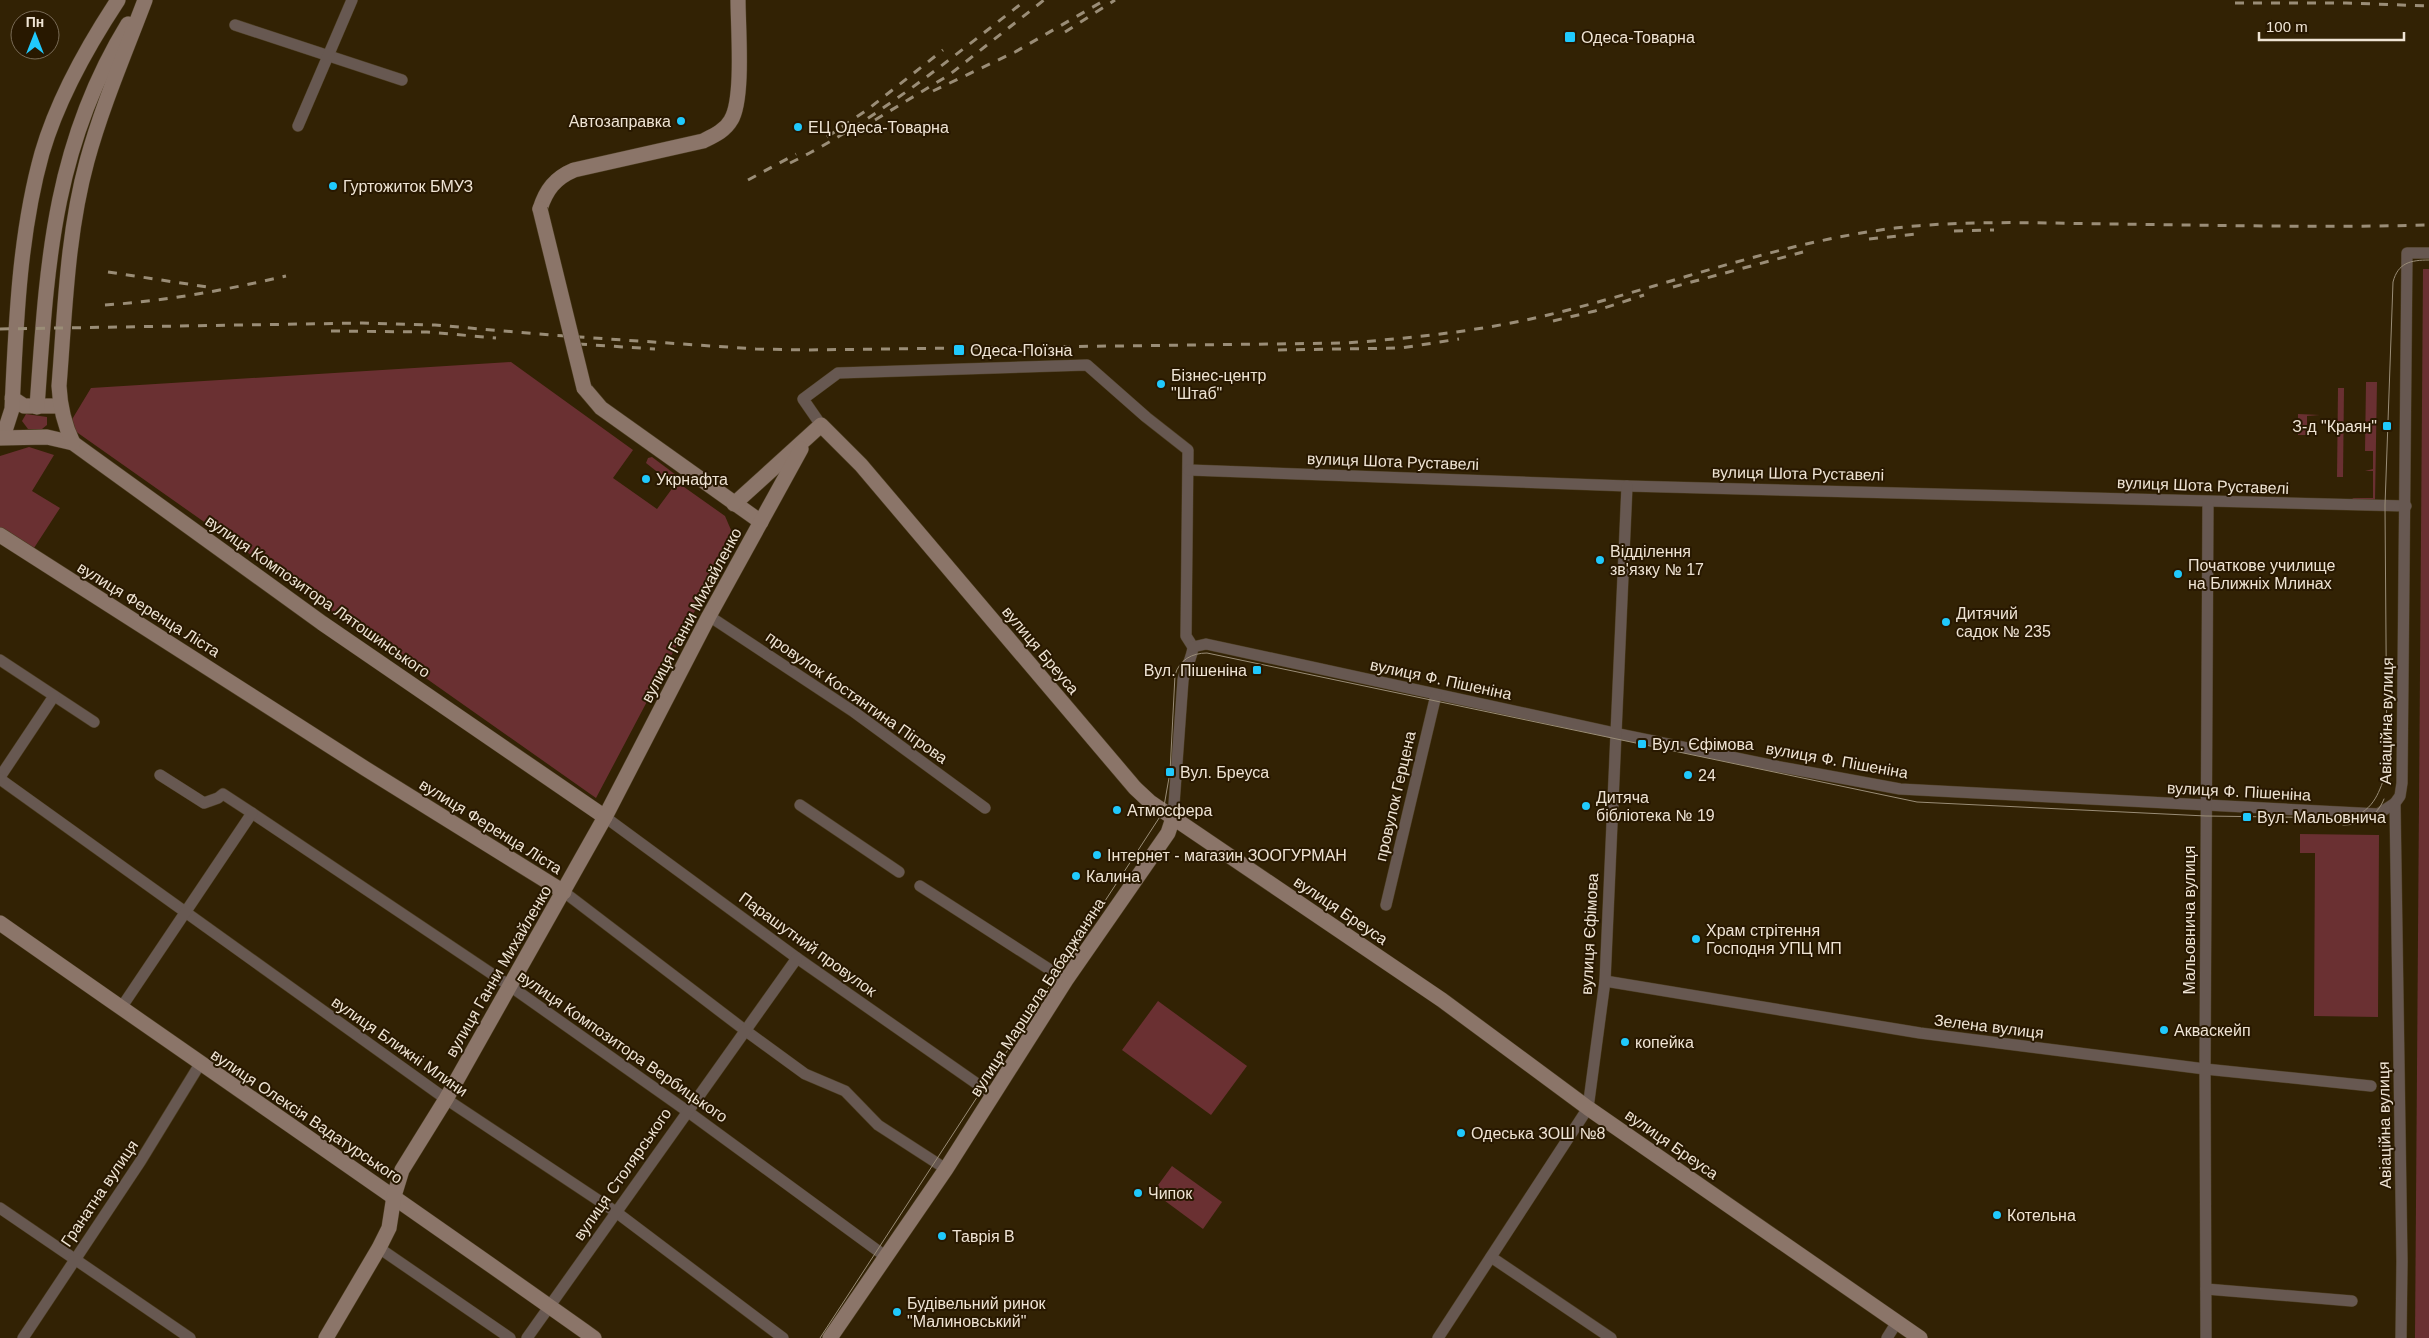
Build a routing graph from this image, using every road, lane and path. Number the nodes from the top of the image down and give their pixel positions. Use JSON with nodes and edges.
{"nodes":[{"id":1,"x":118,"y":0,"type":"edge"},
{"id":2,"x":144,"y":0,"type":"edge"},
{"id":3,"x":352,"y":0,"type":"edge"},
{"id":4,"x":738,"y":0,"type":"edge"},
{"id":5,"x":235,"y":25,"type":"dead end"},
{"id":6,"x":327,"y":54,"type":"junction"},
{"id":7,"x":402,"y":80,"type":"dead end"},
{"id":8,"x":298,"y":126,"type":"dead end"},
{"id":9,"x":2429,"y":253,"type":"edge"},
{"id":10,"x":12,"y":398,"type":"junction"},
{"id":11,"x":60,"y":406,"type":"junction"},
{"id":12,"x":37,"y":407,"type":"junction"},
{"id":13,"x":821,"y":425,"type":"junction"},
{"id":14,"x":808,"y":437,"type":"junction"},
{"id":15,"x":1,"y":438,"type":"edge"},
{"id":16,"x":73,"y":443,"type":"junction"},
{"id":17,"x":1189,"y":470,"type":"junction"},
{"id":18,"x":1627,"y":486,"type":"junction"},
{"id":19,"x":2208,"y":502,"type":"junction"},
{"id":20,"x":734,"y":504,"type":"junction"},
{"id":21,"x":2406,"y":506,"type":"junction"},
{"id":22,"x":761,"y":522,"type":"junction"},
{"id":23,"x":0,"y":535,"type":"edge"},
{"id":24,"x":709,"y":616,"type":"junction"},
{"id":25,"x":1193,"y":647,"type":"junction"},
{"id":26,"x":0,"y":660,"type":"edge"},
{"id":27,"x":1436,"y":695,"type":"junction"},
{"id":28,"x":54,"y":696,"type":"junction"},
{"id":29,"x":94,"y":722,"type":"dead end"},
{"id":30,"x":1615,"y":733,"type":"junction"},
{"id":31,"x":160,"y":775,"type":"dead end"},
{"id":32,"x":0,"y":778,"type":"edge"},
{"id":33,"x":2395,"y":803,"type":"junction"},
{"id":34,"x":800,"y":805,"type":"dead end"},
{"id":35,"x":2206,"y":806,"type":"junction"},
{"id":36,"x":985,"y":808,"type":"dead end"},
{"id":37,"x":252,"y":813,"type":"junction"},
{"id":38,"x":606,"y":817,"type":"junction"},
{"id":39,"x":1173,"y":818,"type":"junction"},
{"id":40,"x":899,"y":872,"type":"dead end"},
{"id":41,"x":920,"y":886,"type":"dead end"},
{"id":42,"x":564,"y":892,"type":"junction"},
{"id":43,"x":1386,"y":905,"type":"dead end"},
{"id":44,"x":184,"y":913,"type":"junction"},
{"id":45,"x":0,"y":924,"type":"edge"},
{"id":46,"x":798,"y":958,"type":"junction"},
{"id":47,"x":1066,"y":980,"type":"junction"},
{"id":48,"x":1605,"y":981,"type":"junction"},
{"id":49,"x":510,"y":986,"type":"junction"},
{"id":50,"x":121,"y":1008,"type":"junction"},
{"id":51,"x":746,"y":1031,"type":"junction"},
{"id":52,"x":200,"y":1064,"type":"junction"},
{"id":53,"x":2204,"y":1069,"type":"junction"},
{"id":54,"x":2371,"y":1086,"type":"dead end"},
{"id":55,"x":993,"y":1095,"type":"junction"},
{"id":56,"x":446,"y":1099,"type":"junction"},
{"id":57,"x":1588,"y":1108,"type":"junction"},
{"id":58,"x":687,"y":1111,"type":"junction"},
{"id":59,"x":946,"y":1169,"type":"junction"},
{"id":60,"x":394,"y":1196,"type":"junction"},
{"id":61,"x":0,"y":1208,"type":"edge"},
{"id":62,"x":616,"y":1212,"type":"junction"},
{"id":63,"x":379,"y":1248,"type":"junction"},
{"id":64,"x":886,"y":1256,"type":"junction"},
{"id":65,"x":1491,"y":1257,"type":"junction"},
{"id":66,"x":74,"y":1258,"type":"junction"},
{"id":67,"x":2206,"y":1289,"type":"junction"},
{"id":68,"x":2352,"y":1301,"type":"dead end"},
{"id":69,"x":549,"y":1306,"type":"junction"},
{"id":70,"x":1897,"y":1322,"type":"junction"},
{"id":71,"x":23,"y":1338,"type":"edge"},
{"id":72,"x":190,"y":1338,"type":"edge"},
{"id":73,"x":326,"y":1338,"type":"edge"},
{"id":74,"x":510,"y":1338,"type":"edge"},
{"id":75,"x":528,"y":1338,"type":"edge"},
{"id":76,"x":594,"y":1338,"type":"edge"},
{"id":77,"x":783,"y":1338,"type":"edge"},
{"id":78,"x":830,"y":1338,"type":"edge"},
{"id":79,"x":1438,"y":1338,"type":"edge"},
{"id":80,"x":1611,"y":1338,"type":"edge"},
{"id":81,"x":1888,"y":1338,"type":"edge"},
{"id":82,"x":1920,"y":1338,"type":"edge"},
{"id":83,"x":2206,"y":1338,"type":"edge"},
{"id":84,"x":2401,"y":1338,"type":"edge"}],
"edges":[{"from":1,"to":10,"type":"street"},
{"from":2,"to":11,"type":"street"},
{"from":2,"to":12,"type":"street"},
{"from":3,"to":6,"type":"street"},
{"from":4,"to":20,"type":"street","bridge":true},
{"from":5,"to":6,"type":"street"},
{"from":6,"to":7,"type":"street"},
{"from":6,"to":8,"type":"street"},
{"from":9,"to":21,"type":"street","name":"Авіаційна вулиця"},
{"from":10,"to":12,"type":"street"},
{"from":10,"to":15,"type":"street"},
{"from":11,"to":12,"type":"street"},
{"from":11,"to":16,"type":"street"},
{"from":13,"to":14,"type":"street","name":"вулиця Ганни Михайленко"},
{"from":13,"to":17,"type":"street"},
{"from":13,"to":39,"type":"street","name":"вулиця Бреуса"},
{"from":14,"to":20,"type":"street","name":"вулиця Ганни Михайленко"},
{"from":14,"to":22,"type":"street","name":"вулиця Ганни Михайленко"},
{"from":15,"to":16,"type":"street","name":"вулиця Композитора Лятошинського"},
{"from":16,"to":38,"type":"street","name":"вулиця Композитора Лятошинського"},
{"from":17,"to":18,"type":"street","name":"вулиця Шота Руставелі"},
{"from":17,"to":25,"type":"street"},
{"from":18,"to":19,"type":"street","name":"вулиця Шота Руставелі"},
{"from":18,"to":30,"type":"street","name":"вулиця Єфімова"},
{"from":19,"to":21,"type":"street","name":"вулиця Шота Руставелі"},
{"from":19,"to":35,"type":"street","name":"Мальовнича вулиця"},
{"from":20,"to":22,"type":"street"},
{"from":21,"to":33,"type":"street","name":"Авіаційна вулиця"},
{"from":22,"to":24,"type":"street","name":"вулиця Ганни Михайленко"},
{"from":23,"to":42,"type":"street","name":"вулиця Ференца Ліста"},
{"from":24,"to":36,"type":"street","name":"провулок Костянтина Пігрова"},
{"from":24,"to":38,"type":"street","name":"вулиця Ганни Михайленко"},
{"from":25,"to":27,"type":"street","name":"вулиця Ф. Пішеніна"},
{"from":25,"to":39,"type":"street","name":"вулиця Маршала Бабаджаняна"},
{"from":26,"to":28,"type":"street"},
{"from":27,"to":30,"type":"street","name":"вулиця Ф. Пішеніна"},
{"from":27,"to":43,"type":"street","name":"провулок Герцена"},
{"from":28,"to":29,"type":"street"},
{"from":28,"to":32,"type":"street"},
{"from":30,"to":35,"type":"street","name":"вулиця Ф. Пішеніна"},
{"from":30,"to":48,"type":"street","name":"вулиця Єфімова"},
{"from":31,"to":37,"type":"street","name":"вулиця Композитора Вербицького"},
{"from":32,"to":44,"type":"street","name":"вулиця Ближні Млини"},
{"from":33,"to":35,"type":"street","name":"вулиця Ф. Пішеніна"},
{"from":33,"to":84,"type":"street","name":"Авіаційна вулиця"},
{"from":34,"to":40,"type":"street"},
{"from":35,"to":53,"type":"street","name":"Мальовнича вулиця"},
{"from":37,"to":44,"type":"street"},
{"from":37,"to":49,"type":"street","name":"вулиця Композитора Вербицького"},
{"from":38,"to":42,"type":"street","name":"вулиця Ганни Михайленко"},
{"from":38,"to":46,"type":"street","name":"Парашутний провулок"},
{"from":39,"to":47,"type":"street","name":"вулиця Маршала Бабаджаняна"},
{"from":39,"to":57,"type":"street","name":"вулиця Бреуса"},
{"from":41,"to":47,"type":"street"},
{"from":42,"to":49,"type":"street","name":"вулиця Ганни Михайленко"},
{"from":42,"to":51,"type":"street","name":"вулиця Ференца Ліста"},
{"from":44,"to":50,"type":"street"},
{"from":44,"to":56,"type":"street","name":"вулиця Ближні Млини"},
{"from":45,"to":50,"type":"street","name":"вулиця Олексія Вадатурського"},
{"from":46,"to":51,"type":"street","name":"вулиця Столярського"},
{"from":46,"to":55,"type":"street","name":"Парашутний провулок"},
{"from":47,"to":55,"type":"street","name":"вулиця Маршала Бабаджаняна"},
{"from":48,"to":53,"type":"street","name":"Зелена вулиця"},
{"from":48,"to":57,"type":"street","name":"вулиця Єфімова"},
{"from":49,"to":56,"type":"street","name":"вулиця Ганни Михайленко"},
{"from":49,"to":58,"type":"street","name":"вулиця Композитора Вербицького"},
{"from":50,"to":52,"type":"street","name":"вулиця Олексія Вадатурського"},
{"from":51,"to":58,"type":"street","name":"вулиця Столярського"},
{"from":51,"to":59,"type":"street","name":"вулиця Ференца Ліста"},
{"from":52,"to":60,"type":"street","name":"вулиця Олексія Вадатурського"},
{"from":52,"to":66,"type":"street","name":"Гранатна вулиця"},
{"from":53,"to":54,"type":"street","name":"Зелена вулиця"},
{"from":53,"to":67,"type":"street","name":"Мальовнича вулиця"},
{"from":55,"to":59,"type":"street","name":"вулиця Маршала Бабаджаняна"},
{"from":56,"to":60,"type":"street","name":"вулиця Ганни Михайленко"},
{"from":56,"to":62,"type":"street","name":"вулиця Ближні Млини"},
{"from":57,"to":65,"type":"street","name":"вулиця Єфімова"},
{"from":57,"to":70,"type":"street","name":"вулиця Бреуса"},
{"from":58,"to":62,"type":"street","name":"вулиця Столярського"},
{"from":58,"to":64,"type":"street","name":"вулиця Композитора Вербицького"},
{"from":59,"to":64,"type":"street","name":"вулиця Маршала Бабаджаняна"},
{"from":60,"to":63,"type":"street","name":"вулиця Ганни Михайленко"},
{"from":60,"to":69,"type":"street","name":"вулиця Олексія Вадатурського"},
{"from":61,"to":66,"type":"street"},
{"from":62,"to":69,"type":"street","name":"вулиця Столярського"},
{"from":62,"to":77,"type":"street","name":"вулиця Ближні Млини"},
{"from":63,"to":73,"type":"street","name":"вулиця Ганни Михайленко"},
{"from":63,"to":74,"type":"street"},
{"from":64,"to":78,"type":"street","name":"вулиця Маршала Бабаджаняна"},
{"from":65,"to":79,"type":"street","name":"вулиця Єфімова"},
{"from":65,"to":80,"type":"street"},
{"from":66,"to":71,"type":"street","name":"Гранатна вулиця"},
{"from":66,"to":72,"type":"street"},
{"from":67,"to":68,"type":"street"},
{"from":67,"to":83,"type":"street","name":"Мальовнича вулиця"},
{"from":69,"to":75,"type":"street","name":"вулиця Столярського"},
{"from":69,"to":76,"type":"street","name":"вулиця Олексія Вадатурського"},
{"from":70,"to":81,"type":"street"},
{"from":70,"to":82,"type":"street","name":"вулиця Бреуса"}]}
